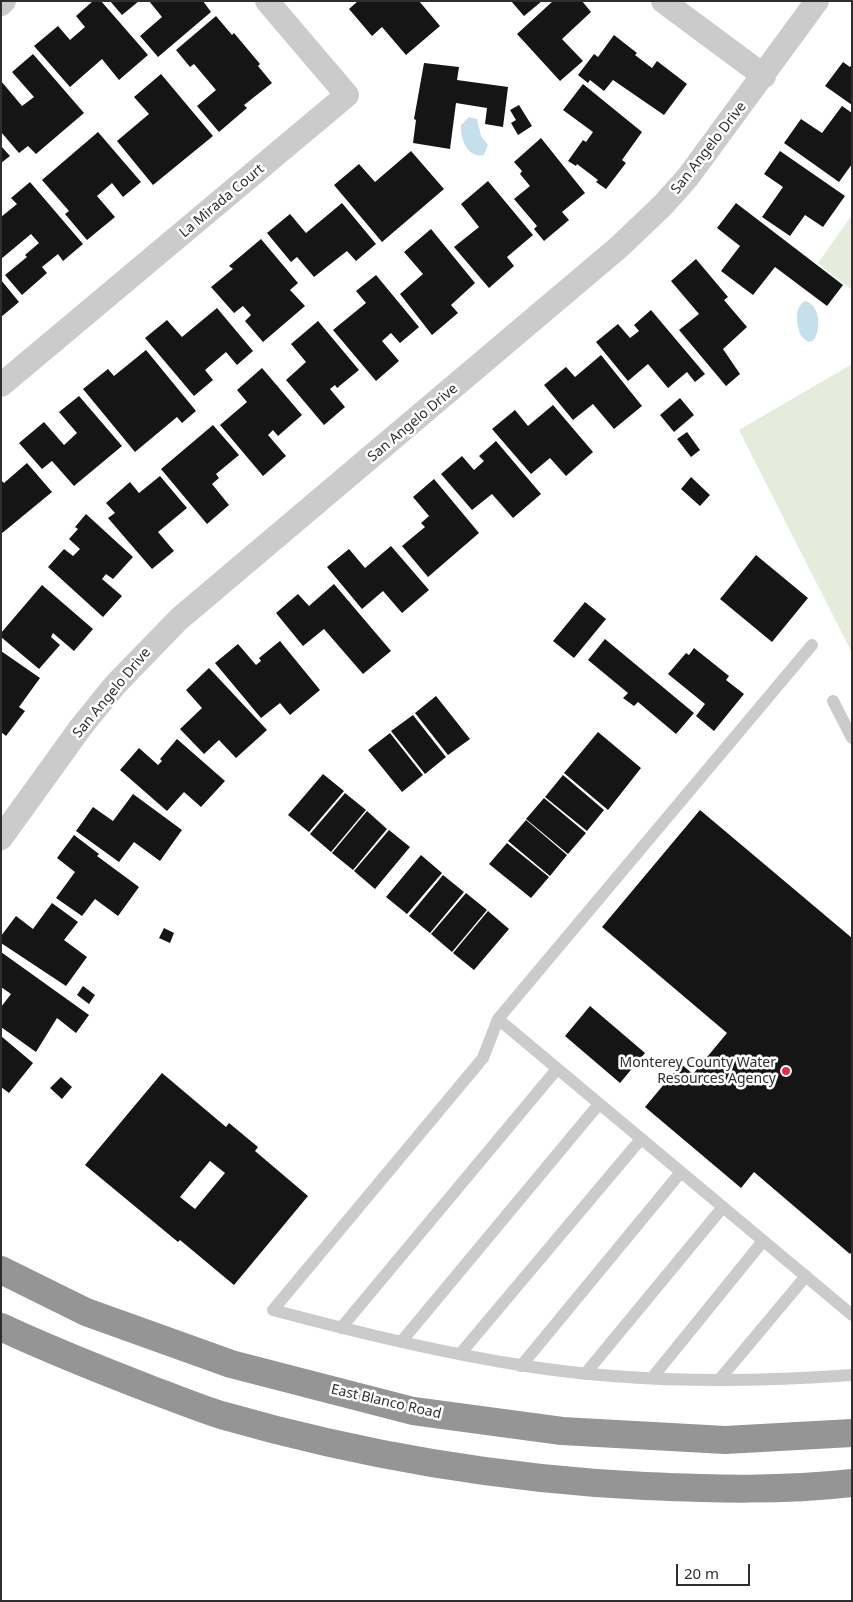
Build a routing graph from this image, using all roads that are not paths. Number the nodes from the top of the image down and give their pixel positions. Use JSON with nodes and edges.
{"nodes":[{"id":1,"x":4,"y":1,"type":"edge"},
{"id":2,"x":267,"y":1,"type":"edge"},
{"id":3,"x":663,"y":1,"type":"edge"},
{"id":4,"x":817,"y":1,"type":"edge"},
{"id":5,"x":1,"y":4,"type":"edge"},
{"id":6,"x":764,"y":76,"type":"junction"},
{"id":7,"x":1,"y":385,"type":"edge"},
{"id":8,"x":812,"y":645,"type":"dead end"},
{"id":9,"x":833,"y":701,"type":"dead end"},
{"id":10,"x":852,"y":738,"type":"edge"},
{"id":11,"x":1,"y":838,"type":"edge"},
{"id":12,"x":498,"y":1020,"type":"junction"},
{"id":13,"x":557,"y":1069,"type":"junction"},
{"id":14,"x":599,"y":1104,"type":"junction"},
{"id":15,"x":641,"y":1139,"type":"junction"},
{"id":16,"x":680,"y":1172,"type":"junction"},
{"id":17,"x":723,"y":1208,"type":"junction"},
{"id":18,"x":763,"y":1241,"type":"junction"},
{"id":19,"x":1,"y":1270,"type":"edge"},
{"id":20,"x":806,"y":1276,"type":"junction"},
{"id":21,"x":852,"y":1315,"type":"edge"},
{"id":22,"x":1,"y":1327,"type":"edge"},
{"id":23,"x":341,"y":1328,"type":"junction"},
{"id":24,"x":401,"y":1342,"type":"junction"},
{"id":25,"x":460,"y":1354,"type":"junction"},
{"id":26,"x":522,"y":1366,"type":"junction"},
{"id":27,"x":585,"y":1374,"type":"junction"},
{"id":28,"x":852,"y":1375,"type":"edge"},
{"id":29,"x":652,"y":1378,"type":"junction"},
{"id":30,"x":719,"y":1380,"type":"junction"},
{"id":31,"x":852,"y":1433,"type":"edge"},
{"id":32,"x":852,"y":1483,"type":"edge"}],
"edges":[{"from":1,"to":5,"type":"street"},
{"from":2,"to":7,"type":"street","name":"La Mirada Court"},
{"from":3,"to":6,"type":"street"},
{"from":4,"to":6,"type":"street","name":"San Angelo Drive"},
{"from":6,"to":11,"type":"street","name":"San Angelo Drive"},
{"from":8,"to":12,"type":"lane"},
{"from":9,"to":10,"type":"lane"},
{"from":12,"to":13,"type":"lane"},
{"from":12,"to":23,"type":"lane"},
{"from":13,"to":14,"type":"lane"},
{"from":13,"to":23,"type":"lane"},
{"from":14,"to":15,"type":"lane"},
{"from":14,"to":24,"type":"lane"},
{"from":15,"to":16,"type":"lane"},
{"from":15,"to":25,"type":"lane"},
{"from":16,"to":17,"type":"lane"},
{"from":16,"to":26,"type":"lane"},
{"from":17,"to":18,"type":"lane"},
{"from":17,"to":27,"type":"lane"},
{"from":18,"to":20,"type":"lane"},
{"from":18,"to":29,"type":"lane"},
{"from":19,"to":31,"type":"highway","name":"East Blanco Road"},
{"from":20,"to":21,"type":"lane"},
{"from":20,"to":30,"type":"lane"},
{"from":22,"to":32,"type":"highway"},
{"from":23,"to":24,"type":"lane"},
{"from":24,"to":25,"type":"lane"},
{"from":25,"to":26,"type":"lane"},
{"from":26,"to":27,"type":"lane"},
{"from":27,"to":29,"type":"lane"},
{"from":28,"to":30,"type":"lane"},
{"from":29,"to":30,"type":"lane"}]}
